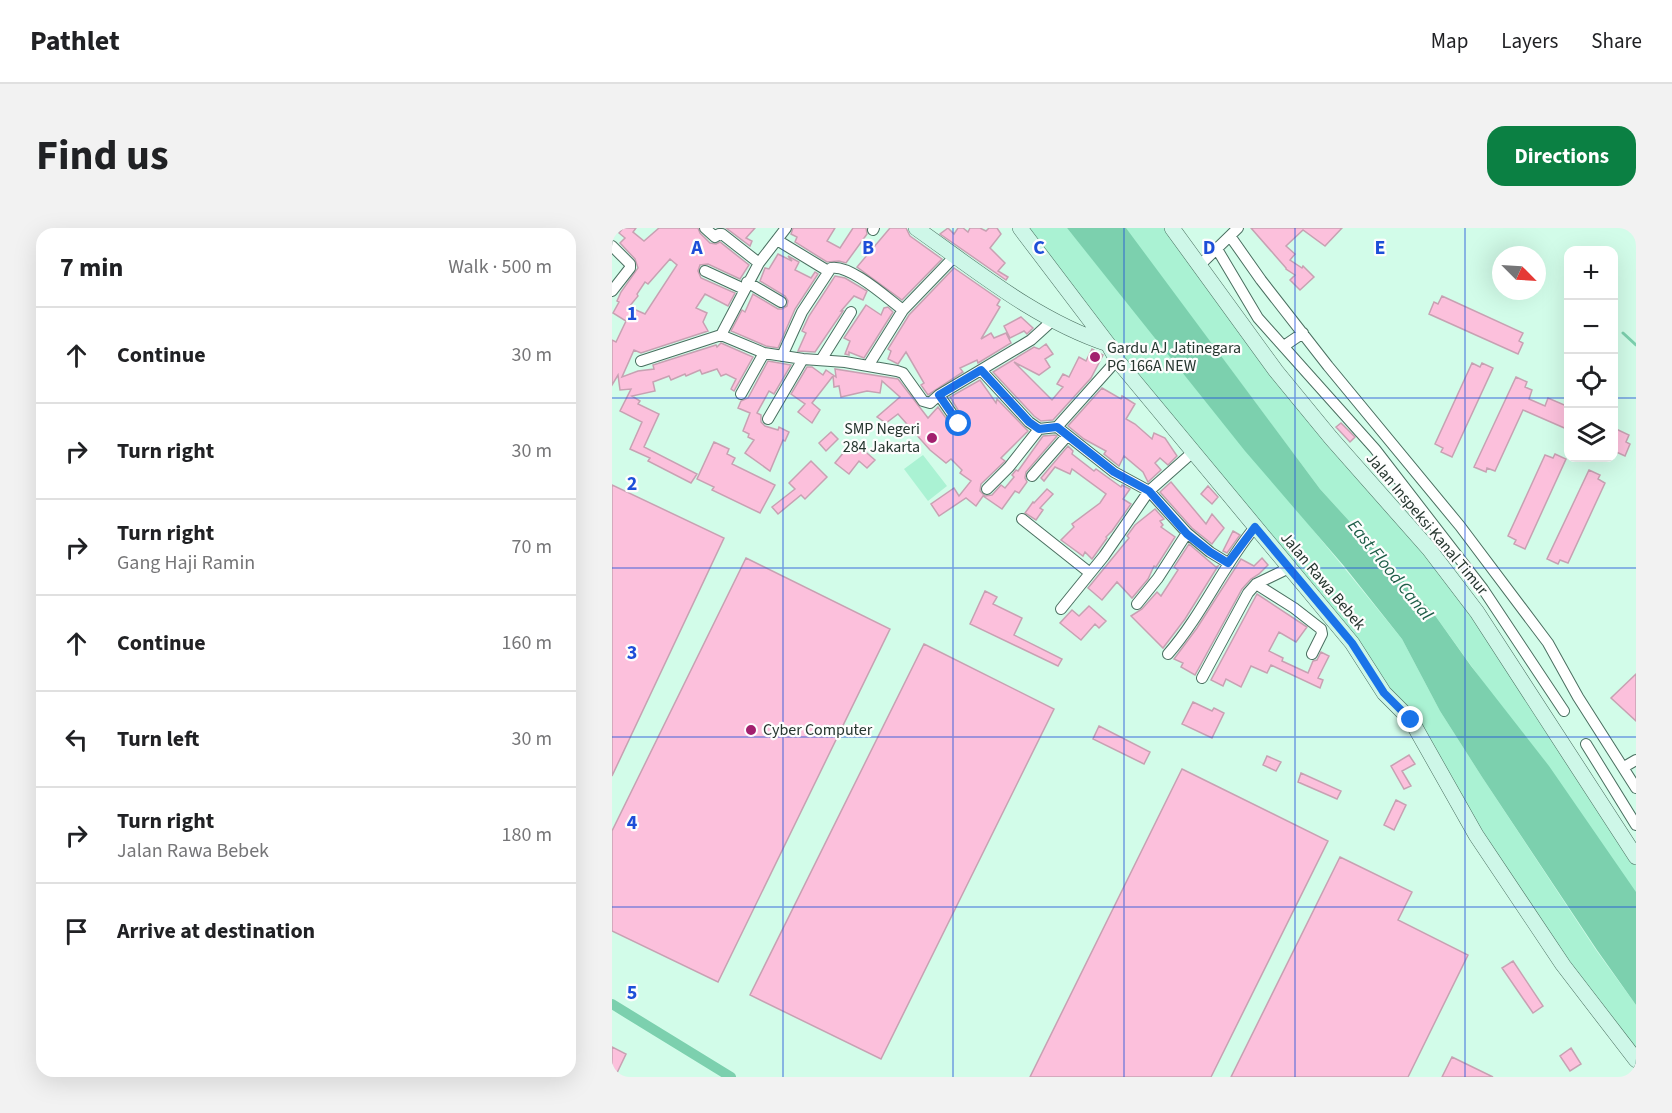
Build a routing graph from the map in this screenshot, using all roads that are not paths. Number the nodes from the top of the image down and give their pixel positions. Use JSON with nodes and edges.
{"nodes":[{"id":1,"x":705,"y":228,"type":"edge"},
{"id":2,"x":786,"y":228,"type":"edge"},
{"id":3,"x":916,"y":228,"type":"edge"},
{"id":4,"x":1020,"y":228,"type":"edge"},
{"id":5,"x":1172,"y":228,"type":"edge"},
{"id":6,"x":1234,"y":232,"type":"edge"},
{"id":7,"x":777,"y":240,"type":"junction"},
{"id":8,"x":612,"y":246,"type":"edge"},
{"id":9,"x":1217,"y":249,"type":"junction"},
{"id":10,"x":955,"y":256,"type":"junction"},
{"id":11,"x":759,"y":263,"type":"junction"},
{"id":12,"x":1200,"y":265,"type":"junction"},
{"id":13,"x":705,"y":271,"type":"dead end"},
{"id":14,"x":828,"y":271,"type":"junction"},
{"id":15,"x":746,"y":286,"type":"junction"},
{"id":16,"x":612,"y":291,"type":"edge"},
{"id":17,"x":781,"y":302,"type":"dead end"},
{"id":18,"x":903,"y":310,"type":"junction"},
{"id":19,"x":851,"y":312,"type":"dead end"},
{"id":20,"x":1053,"y":320,"type":"junction"},
{"id":21,"x":1303,"y":333,"type":"junction"},
{"id":22,"x":721,"y":335,"type":"junction"},
{"id":23,"x":1108,"y":344,"type":"junction"},
{"id":24,"x":1284,"y":346,"type":"junction"},
{"id":25,"x":764,"y":353,"type":"junction"},
{"id":26,"x":782,"y":356,"type":"junction"},
{"id":27,"x":803,"y":359,"type":"junction"},
{"id":28,"x":821,"y":360,"type":"junction"},
{"id":29,"x":1117,"y":360,"type":"junction"},
{"id":30,"x":641,"y":361,"type":"dead end"},
{"id":31,"x":868,"y":366,"type":"junction"},
{"id":32,"x":981,"y":370,"type":"junction"},
{"id":33,"x":741,"y":394,"type":"dead end"},
{"id":34,"x":939,"y":395,"type":"junction"},
{"id":35,"x":768,"y":419,"type":"dead end"},
{"id":36,"x":959,"y":424,"type":"dead end"},
{"id":37,"x":1057,"y":427,"type":"junction"},
{"id":38,"x":1039,"y":429,"type":"junction"},
{"id":39,"x":1067,"y":436,"type":"junction"},
{"id":40,"x":1193,"y":452,"type":"junction"},
{"id":41,"x":1032,"y":476,"type":"dead end"},
{"id":42,"x":987,"y":489,"type":"dead end"},
{"id":43,"x":1149,"y":491,"type":"junction"},
{"id":44,"x":1022,"y":519,"type":"dead end"},
{"id":45,"x":1255,"y":527,"type":"junction"},
{"id":46,"x":1187,"y":534,"type":"junction"},
{"id":47,"x":1228,"y":563,"type":"junction"},
{"id":48,"x":1289,"y":568,"type":"junction"},
{"id":49,"x":1090,"y":573,"type":"junction"},
{"id":50,"x":1256,"y":584,"type":"junction"},
{"id":51,"x":1310,"y":594,"type":"junction"},
{"id":52,"x":1137,"y":604,"type":"dead end"},
{"id":53,"x":1294,"y":608,"type":"junction"},
{"id":54,"x":1061,"y":609,"type":"dead end"},
{"id":55,"x":1540,"y":633,"type":"junction"},
{"id":56,"x":1522,"y":645,"type":"junction"},
{"id":57,"x":1168,"y":654,"type":"dead end"},
{"id":58,"x":1312,"y":654,"type":"dead end"},
{"id":59,"x":1202,"y":678,"type":"dead end"},
{"id":60,"x":1564,"y":711,"type":"dead end"},
{"id":61,"x":1586,"y":744,"type":"dead end"},
{"id":62,"x":1636,"y":760,"type":"edge"},
{"id":63,"x":1624,"y":768,"type":"junction"},
{"id":64,"x":1636,"y":788,"type":"edge"},
{"id":65,"x":1636,"y":825,"type":"edge"},
{"id":66,"x":1636,"y":857,"type":"edge"},
{"id":67,"x":1636,"y":1060,"type":"edge"}],
"edges":[{"from":1,"to":11,"type":"street"},
{"from":2,"to":7,"type":"street"},
{"from":3,"to":10,"type":"street"},
{"from":4,"to":23,"type":"street","name":"Jalan Rawa Bebek"},
{"from":5,"to":12,"type":"street","name":"Jalan Inspeksi Kanal Timur"},
{"from":6,"to":9,"type":"street"},
{"from":6,"to":21,"type":"street"},
{"from":7,"to":11,"type":"street"},
{"from":7,"to":14,"type":"street"},
{"from":8,"to":16,"type":"street"},
{"from":9,"to":12,"type":"street"},
{"from":9,"to":24,"type":"street"},
{"from":10,"to":18,"type":"street"},
{"from":10,"to":20,"type":"street"},
{"from":11,"to":15,"type":"street"},
{"from":12,"to":66,"type":"street","name":"Jalan Inspeksi Kanal Timur"},
{"from":13,"to":15,"type":"street"},
{"from":14,"to":18,"type":"street"},
{"from":14,"to":26,"type":"street"},
{"from":15,"to":17,"type":"street"},
{"from":15,"to":22,"type":"street"},
{"from":18,"to":31,"type":"street"},
{"from":19,"to":28,"type":"street"},
{"from":20,"to":23,"type":"street"},
{"from":20,"to":32,"type":"street"},
{"from":21,"to":24,"type":"street"},
{"from":21,"to":55,"type":"street"},
{"from":22,"to":25,"type":"street"},
{"from":22,"to":30,"type":"street"},
{"from":23,"to":29,"type":"street","name":"Jalan Rawa Bebek"},
{"from":24,"to":56,"type":"street"},
{"from":25,"to":26,"type":"street"},
{"from":25,"to":33,"type":"street"},
{"from":26,"to":27,"type":"street"},
{"from":27,"to":28,"type":"street"},
{"from":27,"to":35,"type":"street"},
{"from":28,"to":31,"type":"street"},
{"from":29,"to":37,"type":"street"},
{"from":29,"to":40,"type":"street","name":"Jalan Rawa Bebek"},
{"from":31,"to":34,"type":"street"},
{"from":32,"to":34,"type":"street"},
{"from":32,"to":38,"type":"street"},
{"from":34,"to":36,"type":"street"},
{"from":37,"to":38,"type":"street"},
{"from":37,"to":39,"type":"street"},
{"from":38,"to":42,"type":"street"},
{"from":39,"to":41,"type":"street"},
{"from":39,"to":43,"type":"street"},
{"from":40,"to":43,"type":"street"},
{"from":40,"to":45,"type":"street","name":"Jalan Rawa Bebek"},
{"from":43,"to":46,"type":"street"},
{"from":43,"to":49,"type":"street"},
{"from":44,"to":49,"type":"street"},
{"from":45,"to":47,"type":"street"},
{"from":45,"to":48,"type":"street","name":"Jalan Rawa Bebek"},
{"from":46,"to":47,"type":"street"},
{"from":46,"to":52,"type":"street"},
{"from":47,"to":57,"type":"street"},
{"from":48,"to":50,"type":"street"},
{"from":48,"to":51,"type":"street","name":"Jalan Rawa Bebek"},
{"from":49,"to":54,"type":"street"},
{"from":50,"to":53,"type":"street"},
{"from":50,"to":59,"type":"street"},
{"from":51,"to":53,"type":"street"},
{"from":51,"to":67,"type":"street","name":"Jalan Rawa Bebek"},
{"from":53,"to":58,"type":"street"},
{"from":55,"to":56,"type":"street"},
{"from":55,"to":63,"type":"street"},
{"from":56,"to":60,"type":"street"},
{"from":61,"to":65,"type":"street"},
{"from":62,"to":63,"type":"street"},
{"from":63,"to":64,"type":"street"}]}
